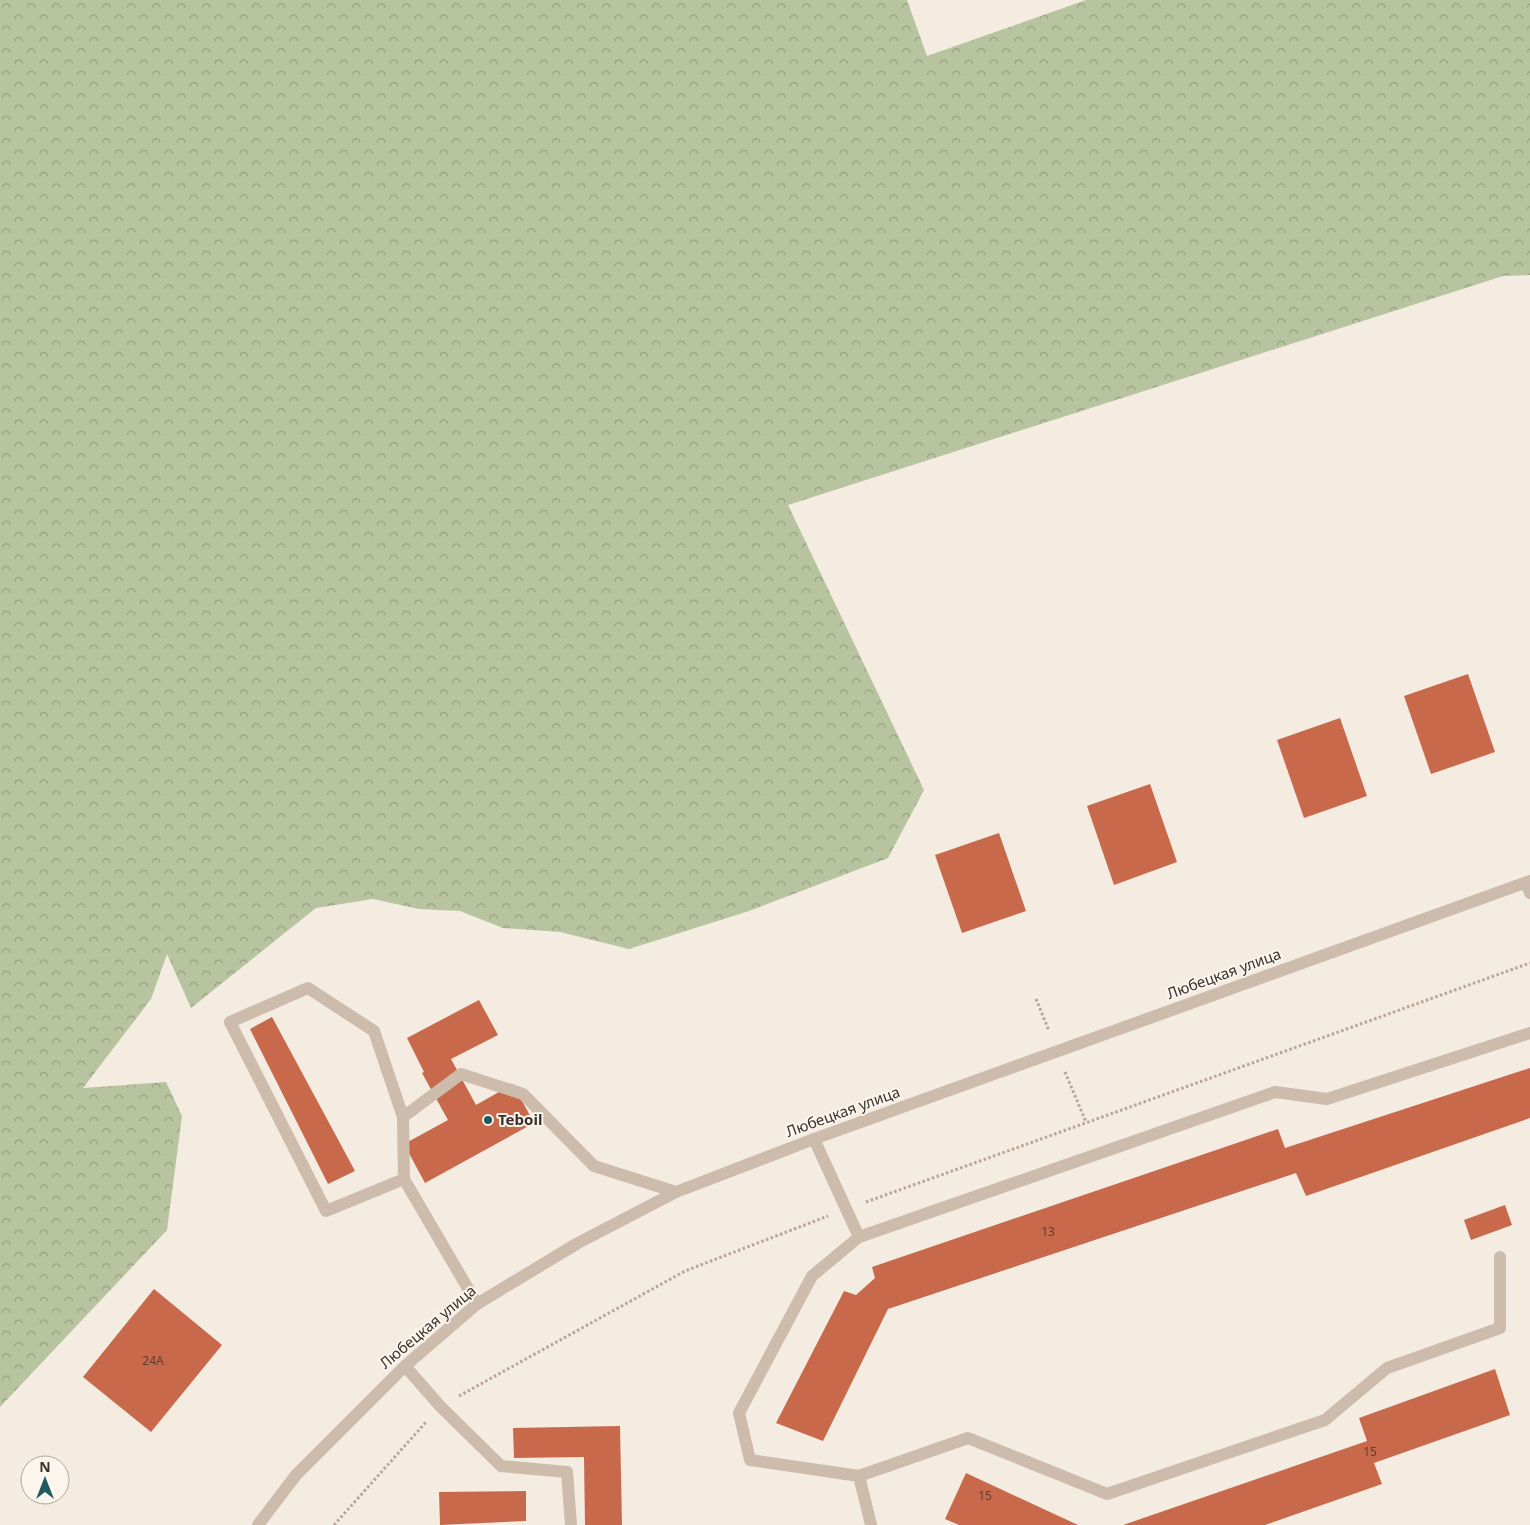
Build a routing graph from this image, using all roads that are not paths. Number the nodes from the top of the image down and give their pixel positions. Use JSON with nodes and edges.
{"nodes":[{"id":1,"x":1529,"y":886,"type":"edge"},
{"id":2,"x":1530,"y":1033,"type":"edge"},
{"id":3,"x":403,"y":1117,"type":"junction"},
{"id":4,"x":814,"y":1139,"type":"junction"},
{"id":5,"x":404,"y":1179,"type":"junction"},
{"id":6,"x":676,"y":1192,"type":"junction"},
{"id":7,"x":859,"y":1237,"type":"junction"},
{"id":8,"x":1500,"y":1257,"type":"dead end"},
{"id":9,"x":477,"y":1304,"type":"junction"},
{"id":10,"x":405,"y":1366,"type":"junction"},
{"id":11,"x":859,"y":1476,"type":"junction"},
{"id":12,"x":258,"y":1525,"type":"edge"},
{"id":13,"x":571,"y":1525,"type":"edge"},
{"id":14,"x":871,"y":1525,"type":"edge"}],
"edges":[{"from":1,"to":4,"type":"street","name":"Любецкая улица"},
{"from":2,"to":7,"type":"street"},
{"from":3,"to":5,"type":"street"},
{"from":3,"to":5,"type":"street"},
{"from":3,"to":6,"type":"street"},
{"from":4,"to":6,"type":"street","name":"Любецкая улица"},
{"from":4,"to":7,"type":"street"},
{"from":5,"to":9,"type":"street"},
{"from":6,"to":9,"type":"street","name":"Любецкая улица"},
{"from":7,"to":11,"type":"street"},
{"from":8,"to":11,"type":"street"},
{"from":9,"to":10,"type":"street","name":"Любецкая улица"},
{"from":10,"to":12,"type":"street","name":"Любецкая улица"},
{"from":10,"to":13,"type":"street"},
{"from":11,"to":14,"type":"street"}]}
